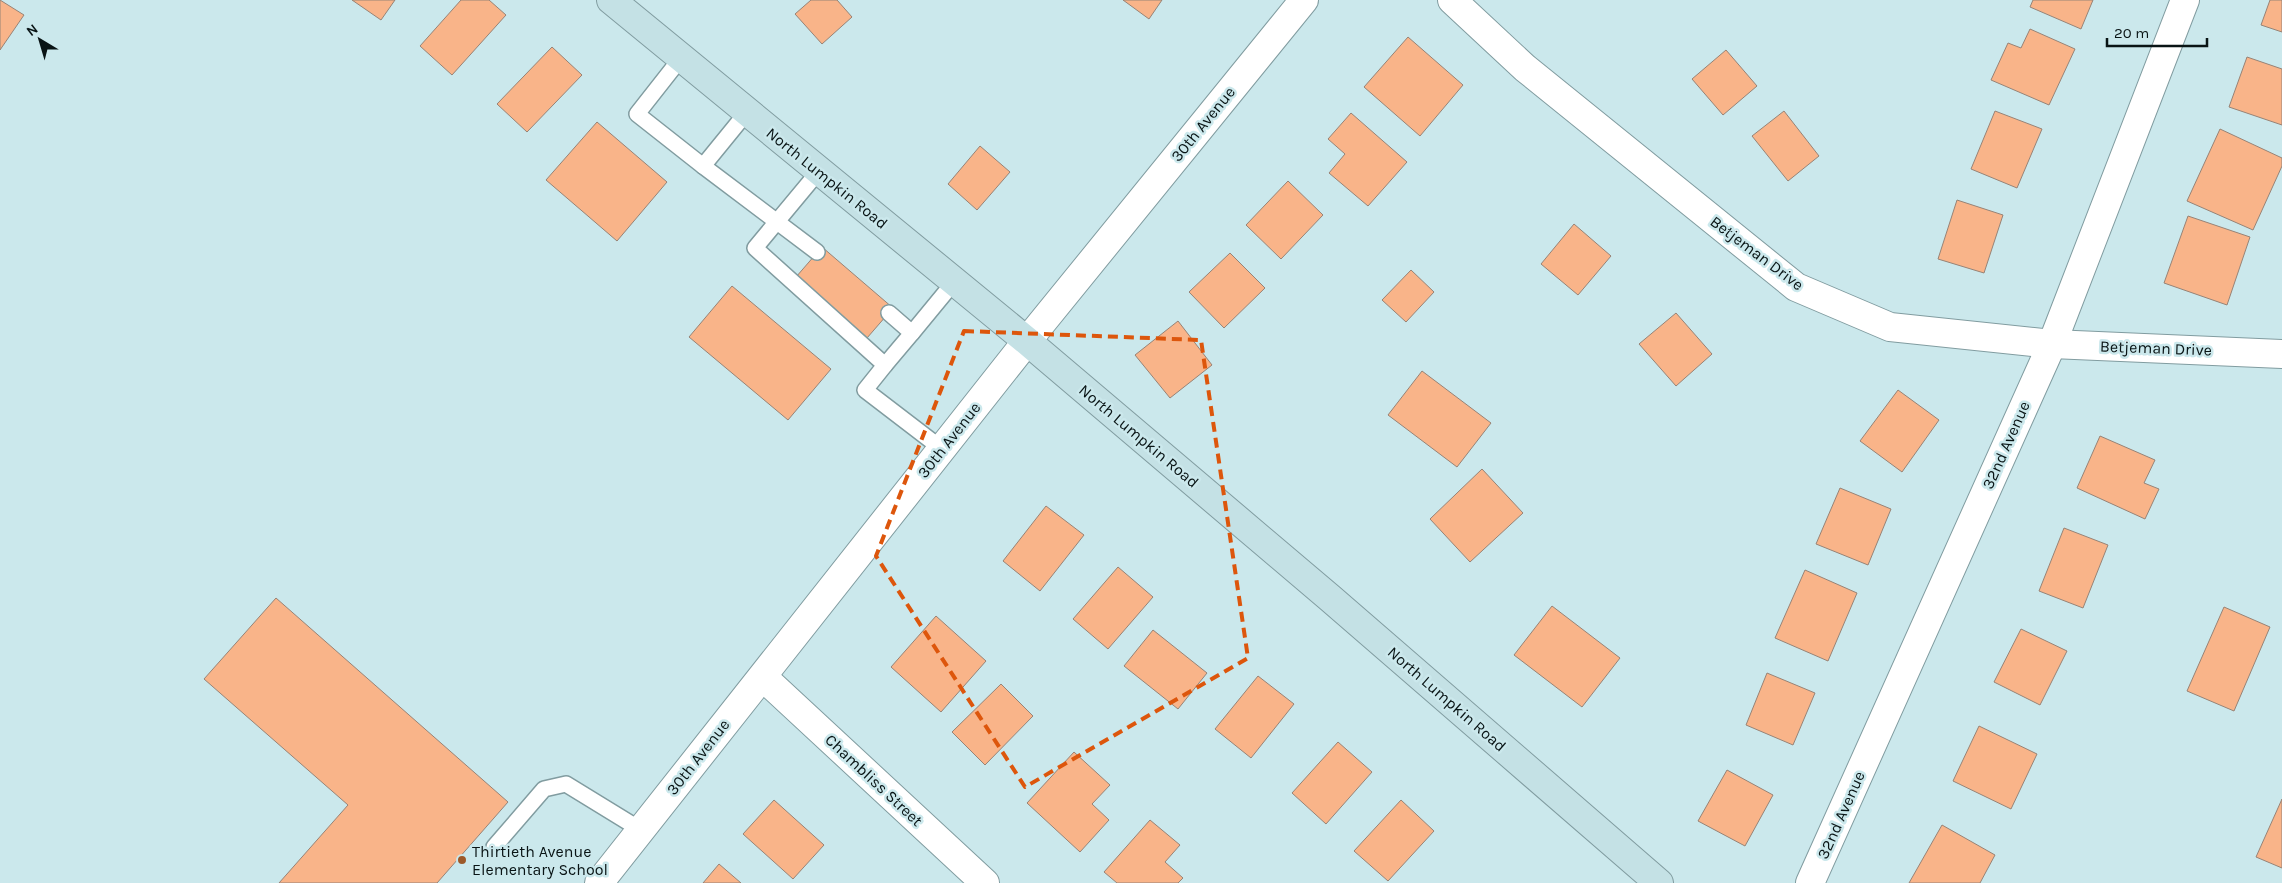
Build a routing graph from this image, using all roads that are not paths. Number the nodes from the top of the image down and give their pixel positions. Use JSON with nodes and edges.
{"nodes":[{"id":1,"x":611,"y":0,"type":"edge"},
{"id":2,"x":1304,"y":0,"type":"edge"},
{"id":3,"x":1452,"y":0,"type":"edge"},
{"id":4,"x":2185,"y":0,"type":"edge"},
{"id":5,"x":681,"y":58,"type":"junction"},
{"id":6,"x":747,"y":112,"type":"junction"},
{"id":7,"x":703,"y":166,"type":"junction"},
{"id":8,"x":819,"y":171,"type":"junction"},
{"id":9,"x":777,"y":220,"type":"junction"},
{"id":10,"x":817,"y":252,"type":"dead end"},
{"id":11,"x":954,"y":282,"type":"junction"},
{"id":12,"x":889,"y":313,"type":"dead end"},
{"id":13,"x":912,"y":332,"type":"junction"},
{"id":14,"x":1027,"y":341,"type":"junction"},
{"id":15,"x":2052,"y":344,"type":"junction"},
{"id":16,"x":2282,"y":354,"type":"edge"},
{"id":17,"x":885,"y":365,"type":"junction"},
{"id":18,"x":942,"y":449,"type":"junction"},
{"id":19,"x":763,"y":677,"type":"junction"},
{"id":20,"x":641,"y":830,"type":"junction"},
{"id":21,"x":494,"y":847,"type":"dead end"},
{"id":22,"x":599,"y":883,"type":"edge"},
{"id":23,"x":985,"y":883,"type":"edge"},
{"id":24,"x":1659,"y":883,"type":"edge"},
{"id":25,"x":1810,"y":883,"type":"edge"}],
"edges":[{"from":1,"to":5,"type":"street","name":"North Lumpkin Road"},
{"from":2,"to":14,"type":"street","name":"30th Avenue"},
{"from":3,"to":15,"type":"street","name":"Betjeman Drive"},
{"from":4,"to":15,"type":"street","name":"32nd Avenue"},
{"from":5,"to":6,"type":"street","name":"North Lumpkin Road"},
{"from":5,"to":7,"type":"lane"},
{"from":6,"to":7,"type":"lane"},
{"from":6,"to":8,"type":"street","name":"North Lumpkin Road"},
{"from":7,"to":9,"type":"lane"},
{"from":8,"to":9,"type":"lane"},
{"from":8,"to":11,"type":"street","name":"North Lumpkin Road"},
{"from":9,"to":10,"type":"lane"},
{"from":9,"to":17,"type":"lane"},
{"from":11,"to":13,"type":"lane"},
{"from":11,"to":14,"type":"street","name":"North Lumpkin Road"},
{"from":12,"to":13,"type":"lane"},
{"from":13,"to":17,"type":"lane"},
{"from":14,"to":18,"type":"street","name":"30th Avenue"},
{"from":14,"to":24,"type":"street","name":"North Lumpkin Road"},
{"from":15,"to":16,"type":"street","name":"Betjeman Drive"},
{"from":15,"to":25,"type":"street","name":"32nd Avenue"},
{"from":17,"to":18,"type":"lane"},
{"from":18,"to":19,"type":"street","name":"30th Avenue"},
{"from":19,"to":20,"type":"street","name":"30th Avenue"},
{"from":19,"to":23,"type":"street","name":"Chambliss Street"},
{"from":20,"to":21,"type":"lane"},
{"from":20,"to":22,"type":"street","name":"30th Avenue"}]}
